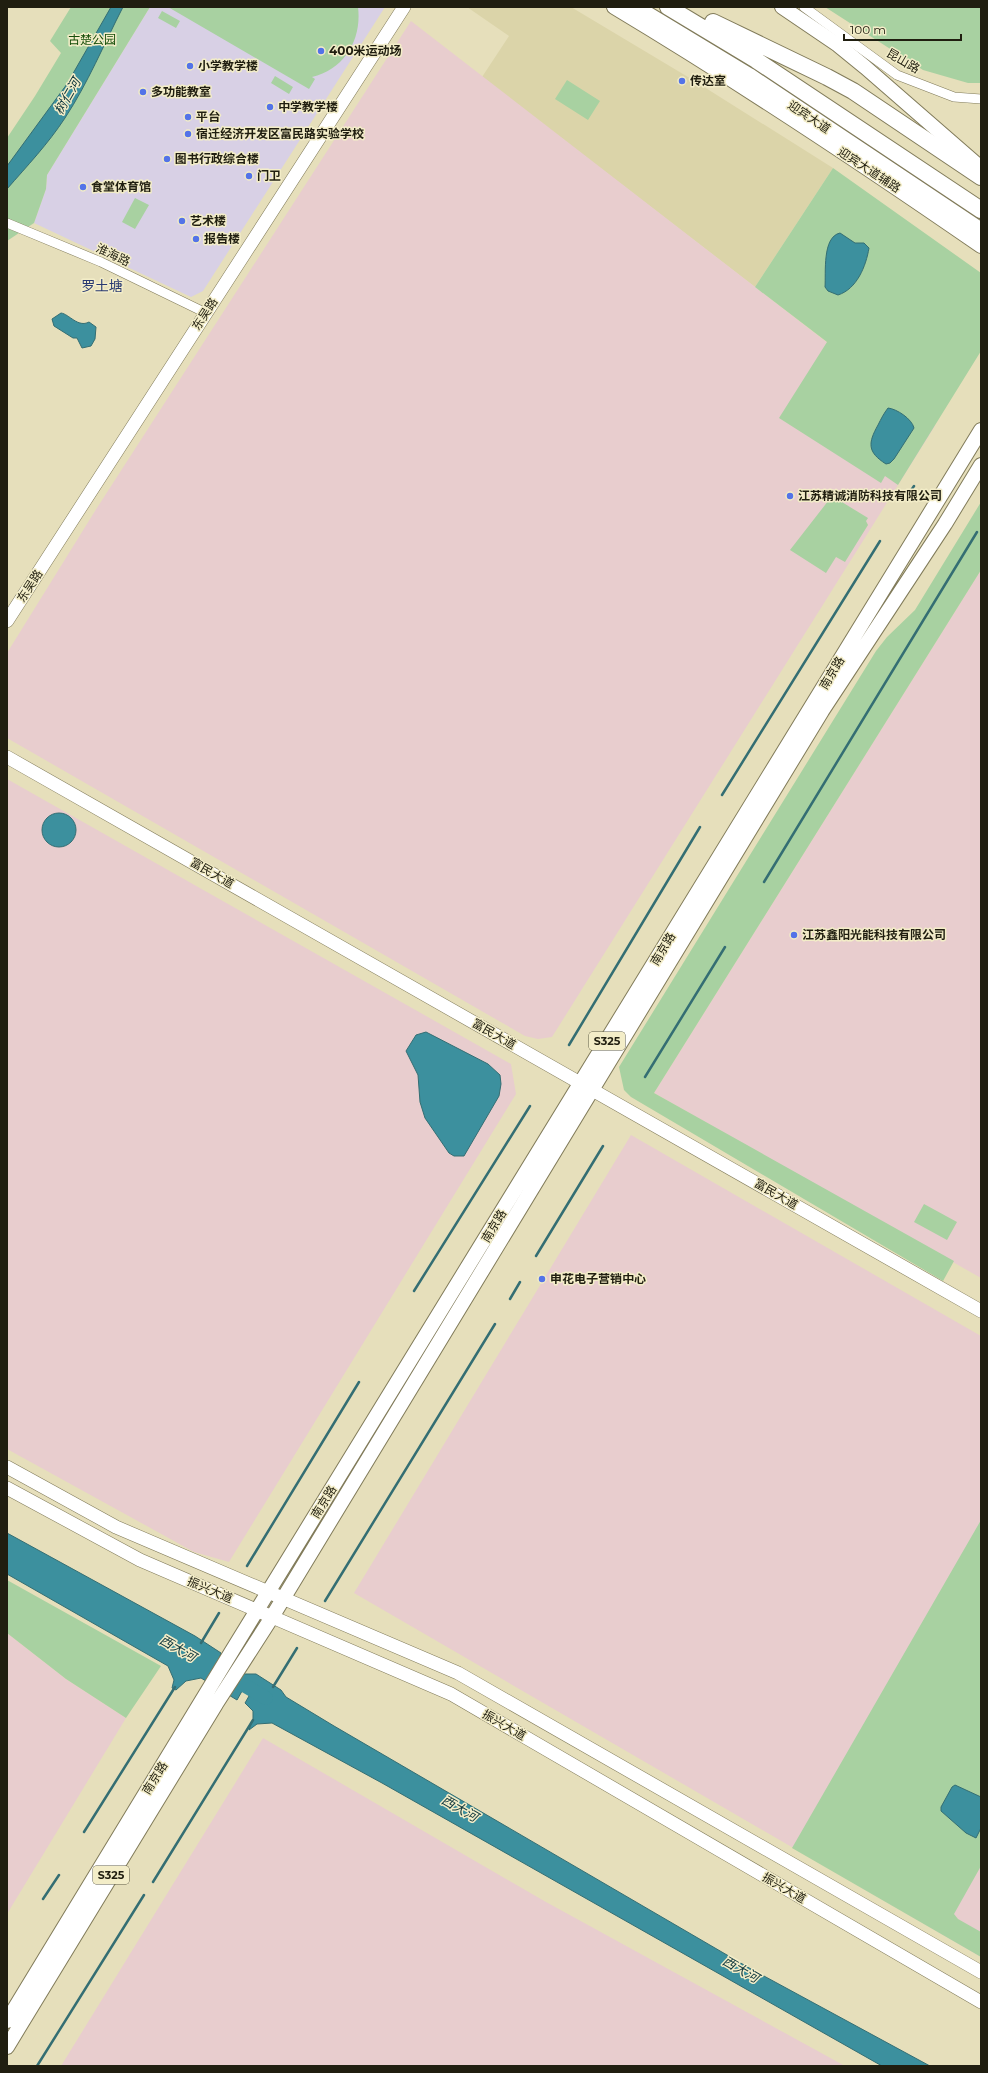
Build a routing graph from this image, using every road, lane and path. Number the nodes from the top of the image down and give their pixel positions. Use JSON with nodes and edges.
{"nodes":[{"id":1,"x":404,"y":7,"type":"edge"},
{"id":2,"x":614,"y":7,"type":"edge"},
{"id":3,"x":635,"y":7,"type":"edge"},
{"id":4,"x":668,"y":7,"type":"edge"},
{"id":5,"x":688,"y":7,"type":"edge"},
{"id":6,"x":782,"y":7,"type":"edge"},
{"id":7,"x":804,"y":7,"type":"edge"},
{"id":8,"x":981,"y":99,"type":"edge"},
{"id":9,"x":918,"y":113,"type":"junction"},
{"id":10,"x":981,"y":162,"type":"edge"},
{"id":11,"x":981,"y":168,"type":"edge"},
{"id":12,"x":981,"y":177,"type":"edge"},
{"id":13,"x":981,"y":210,"type":"edge"},
{"id":14,"x":7,"y":223,"type":"edge"},
{"id":15,"x":981,"y":231,"type":"edge"},
{"id":16,"x":981,"y":246,"type":"edge"},
{"id":17,"x":206,"y":312,"type":"junction"},
{"id":18,"x":981,"y":430,"type":"edge"},
{"id":19,"x":981,"y":465,"type":"edge"},
{"id":20,"x":981,"y":469,"type":"edge"},
{"id":21,"x":954,"y":509,"type":"junction"},
{"id":22,"x":7,"y":621,"type":"edge"},
{"id":23,"x":7,"y":757,"type":"edge"},
{"id":24,"x":586,"y":1086,"type":"junction"},
{"id":25,"x":981,"y":1310,"type":"edge"},
{"id":26,"x":7,"y":1467,"type":"edge"},
{"id":27,"x":7,"y":1488,"type":"edge"},
{"id":28,"x":269,"y":1592,"type":"junction"},
{"id":29,"x":284,"y":1597,"type":"junction"},
{"id":30,"x":257,"y":1610,"type":"junction"},
{"id":31,"x":272,"y":1617,"type":"junction"},
{"id":32,"x":210,"y":1701,"type":"junction"},
{"id":33,"x":981,"y":1972,"type":"edge"},
{"id":34,"x":981,"y":2002,"type":"edge"},
{"id":35,"x":7,"y":2021,"type":"edge"},
{"id":36,"x":7,"y":2046,"type":"edge"}],
"edges":[{"from":1,"to":17,"type":"main road","name":"东吴路"},
{"from":2,"to":16,"type":"main road","name":"迎宾大道辅路"},
{"from":3,"to":15,"type":"highway","name":"迎宾大道"},
{"from":4,"to":13,"type":"highway","name":"迎宾大道"},
{"from":5,"to":12,"type":"highway"},
{"from":6,"to":9,"type":"main road"},
{"from":7,"to":8,"type":"street","name":"昆山路"},
{"from":9,"to":10,"type":"main road"},
{"from":9,"to":11,"type":"main road"},
{"from":14,"to":17,"type":"street","name":"淮海路"},
{"from":17,"to":22,"type":"main road","name":"东吴路"},
{"from":18,"to":24,"type":"main road","name":"南京路","number":"S325"},
{"from":19,"to":21,"type":"main road","name":"南京路","number":"S325"},
{"from":20,"to":21,"type":"main road"},
{"from":21,"to":24,"type":"main road","name":"南京路","number":"S325"},
{"from":23,"to":24,"type":"main road","name":"富民大道"},
{"from":24,"to":25,"type":"main road","name":"富民大道"},
{"from":24,"to":28,"type":"main road","name":"南京路","number":"S325"},
{"from":24,"to":29,"type":"main road","name":"南京路","number":"S325"},
{"from":26,"to":28,"type":"main road","name":"振兴大道"},
{"from":27,"to":30,"type":"main road","name":"振兴大道"},
{"from":28,"to":29,"type":"main road","name":"振兴大道"},
{"from":28,"to":30,"type":"main road","name":"南京路","number":"S325"},
{"from":29,"to":31,"type":"main road","name":"南京路","number":"S325"},
{"from":29,"to":33,"type":"main road","name":"振兴大道"},
{"from":30,"to":31,"type":"main road","name":"振兴大道"},
{"from":30,"to":32,"type":"main road","name":"南京路","number":"S325"},
{"from":31,"to":32,"type":"main road","name":"南京路","number":"S325"},
{"from":31,"to":34,"type":"main road","name":"振兴大道"},
{"from":32,"to":35,"type":"main road","name":"南京路","number":"S325"},
{"from":32,"to":36,"type":"main road","name":"南京路","number":"S325"}]}
